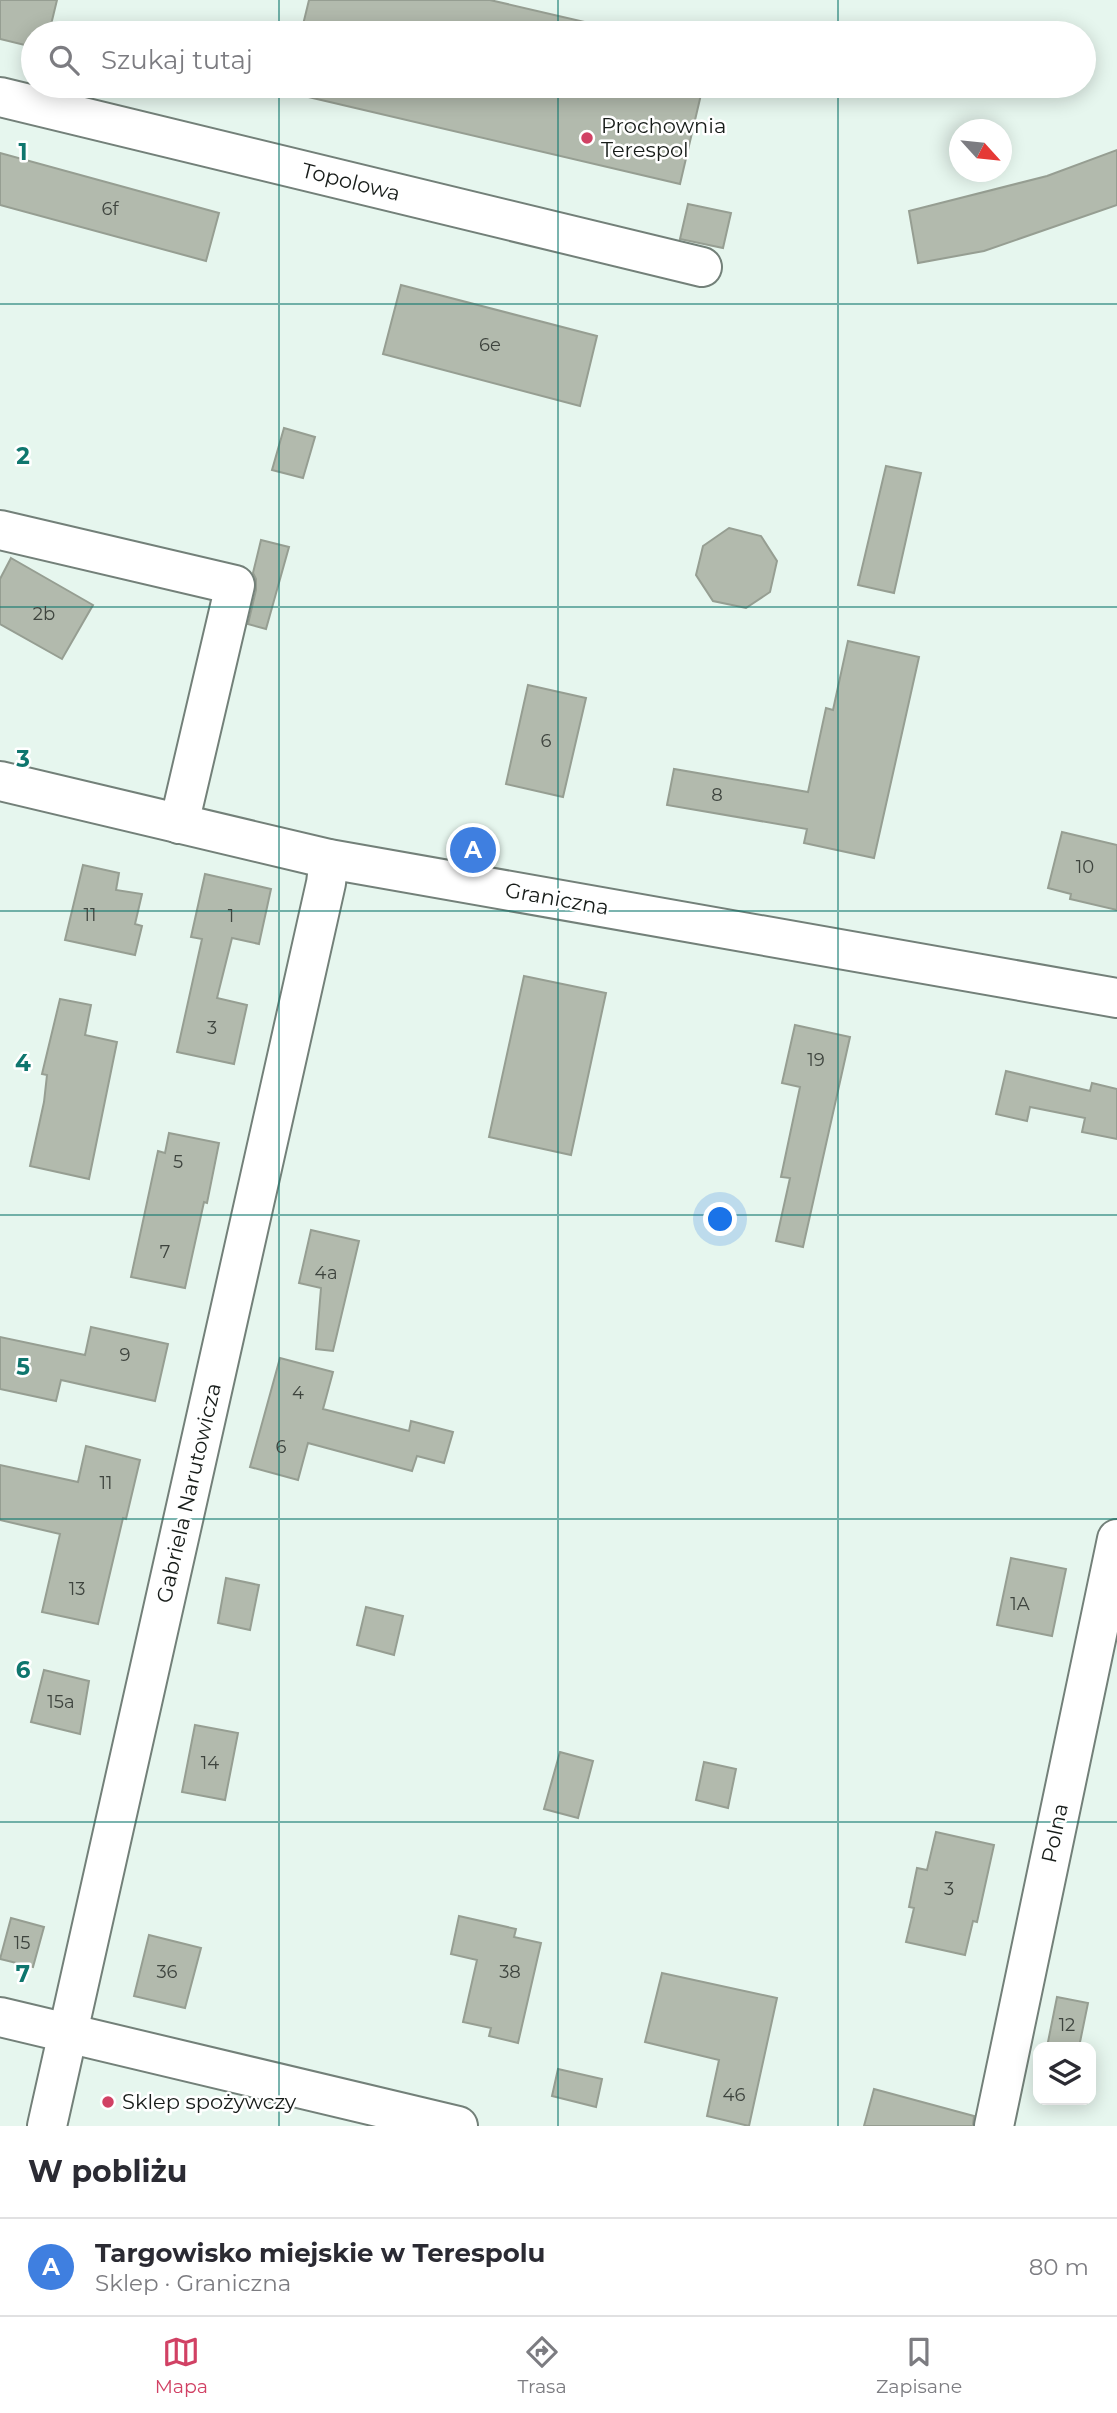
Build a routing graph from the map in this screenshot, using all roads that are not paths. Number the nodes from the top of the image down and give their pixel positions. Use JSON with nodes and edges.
{"nodes":[{"id":1,"x":0,"y":97,"type":"edge"},
{"id":2,"x":702,"y":267,"type":"dead end"},
{"id":3,"x":0,"y":530,"type":"edge"},
{"id":4,"x":0,"y":781,"type":"edge"},
{"id":5,"x":179,"y":824,"type":"junction"},
{"id":6,"x":329,"y":859,"type":"junction"},
{"id":7,"x":1117,"y":998,"type":"edge"},
{"id":8,"x":1117,"y":1539,"type":"edge"},
{"id":9,"x":0,"y":2017,"type":"edge"},
{"id":10,"x":68,"y":2033,"type":"junction"},
{"id":11,"x":47,"y":2126,"type":"edge"},
{"id":12,"x":458,"y":2126,"type":"edge"},
{"id":13,"x":994,"y":2126,"type":"edge"}],
"edges":[{"from":1,"to":2,"type":"street","name":"Topolowa"},
{"from":3,"to":5,"type":"street"},
{"from":4,"to":5,"type":"street","name":"Graniczna"},
{"from":5,"to":6,"type":"street","name":"Graniczna"},
{"from":6,"to":7,"type":"street","name":"Graniczna"},
{"from":6,"to":10,"type":"street","name":"Gabriela Narutowicza"},
{"from":8,"to":13,"type":"street","name":"Polna"},
{"from":9,"to":10,"type":"street"},
{"from":10,"to":11,"type":"street","name":"Gabriela Narutowicza"},
{"from":10,"to":12,"type":"street"}]}
